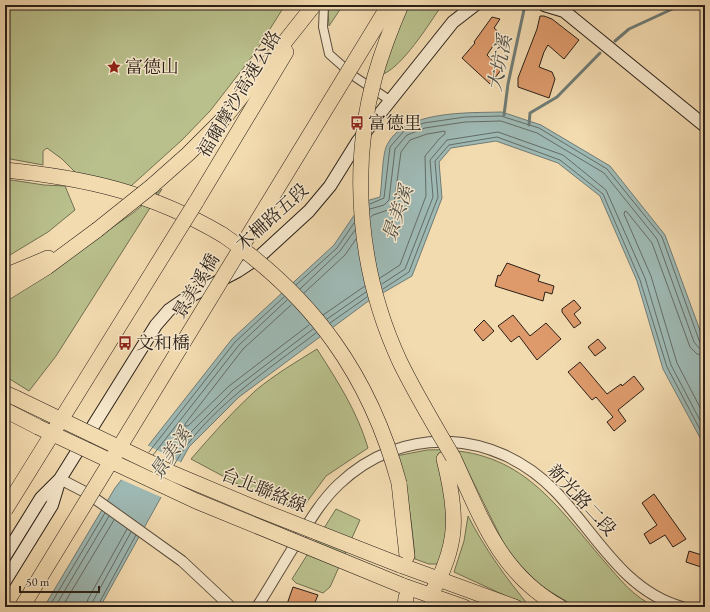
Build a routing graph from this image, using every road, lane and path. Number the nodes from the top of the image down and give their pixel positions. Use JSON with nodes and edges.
{"nodes":[{"id":1,"x":314,"y":5,"type":"edge"},
{"id":2,"x":324,"y":5,"type":"edge"},
{"id":3,"x":389,"y":5,"type":"edge"},
{"id":4,"x":401,"y":5,"type":"edge"},
{"id":5,"x":475,"y":5,"type":"edge"},
{"id":6,"x":544,"y":5,"type":"edge"},
{"id":7,"x":566,"y":8,"type":"edge"},
{"id":8,"x":391,"y":101,"type":"junction"},
{"id":9,"x":705,"y":126,"type":"edge"},
{"id":10,"x":7,"y":171,"type":"edge"},
{"id":11,"x":45,"y":264,"type":"junction"},
{"id":12,"x":5,"y":276,"type":"edge"},
{"id":13,"x":5,"y":293,"type":"edge"},
{"id":14,"x":10,"y":396,"type":"edge"},
{"id":15,"x":5,"y":410,"type":"edge"},
{"id":16,"x":449,"y":458,"type":"junction"},
{"id":17,"x":60,"y":479,"type":"junction"},
{"id":18,"x":5,"y":510,"type":"edge"},
{"id":19,"x":5,"y":556,"type":"edge"},
{"id":20,"x":404,"y":560,"type":"junction"},
{"id":21,"x":439,"y":580,"type":"junction"},
{"id":22,"x":5,"y":581,"type":"edge"},
{"id":23,"x":430,"y":596,"type":"junction"},
{"id":24,"x":404,"y":597,"type":"edge"},
{"id":25,"x":22,"y":607,"type":"edge"},
{"id":26,"x":231,"y":607,"type":"edge"},
{"id":27,"x":257,"y":607,"type":"edge"},
{"id":28,"x":464,"y":607,"type":"edge"},
{"id":29,"x":515,"y":607,"type":"edge"},
{"id":30,"x":560,"y":607,"type":"edge"},
{"id":31,"x":682,"y":607,"type":"edge"}],
"edges":[{"from":1,"to":11,"type":"highway","bridge":true},
{"from":1,"to":18,"type":"highway","name":"福爾摩沙高速公路","bridge":true},
{"from":2,"to":8,"type":"street"},
{"from":3,"to":25,"type":"highway","name":"景美溪橋","bridge":true},
{"from":4,"to":16,"type":"highway","bridge":true},
{"from":5,"to":8,"type":"main road","name":"木柵路五段"},
{"from":6,"to":7,"type":"main road"},
{"from":7,"to":9,"type":"main road"},
{"from":8,"to":17,"type":"main road","name":"木柵路五段","bridge":true},
{"from":10,"to":20,"type":"highway","bridge":true},
{"from":11,"to":12,"type":"highway"},
{"from":11,"to":13,"type":"highway"},
{"from":14,"to":20,"type":"highway","name":"台北聯絡線","bridge":true},
{"from":15,"to":24,"type":"highway","name":"台北聯絡線","bridge":true},
{"from":16,"to":21,"type":"highway"},
{"from":16,"to":30,"type":"highway"},
{"from":17,"to":19,"type":"main road","name":"木柵路五段"},
{"from":17,"to":22,"type":"main road","name":"木柵路五段"},
{"from":17,"to":26,"type":"street"},
{"from":20,"to":21,"type":"highway","name":"台北聯絡線"},
{"from":21,"to":23,"type":"highway"},
{"from":21,"to":29,"type":"highway","name":"台北聯絡線"},
{"from":23,"to":24,"type":"highway","name":"台北聯絡線"},
{"from":23,"to":28,"type":"highway","name":"台北聯絡線"},
{"from":27,"to":31,"type":"street","name":"新光路二段"}]}
